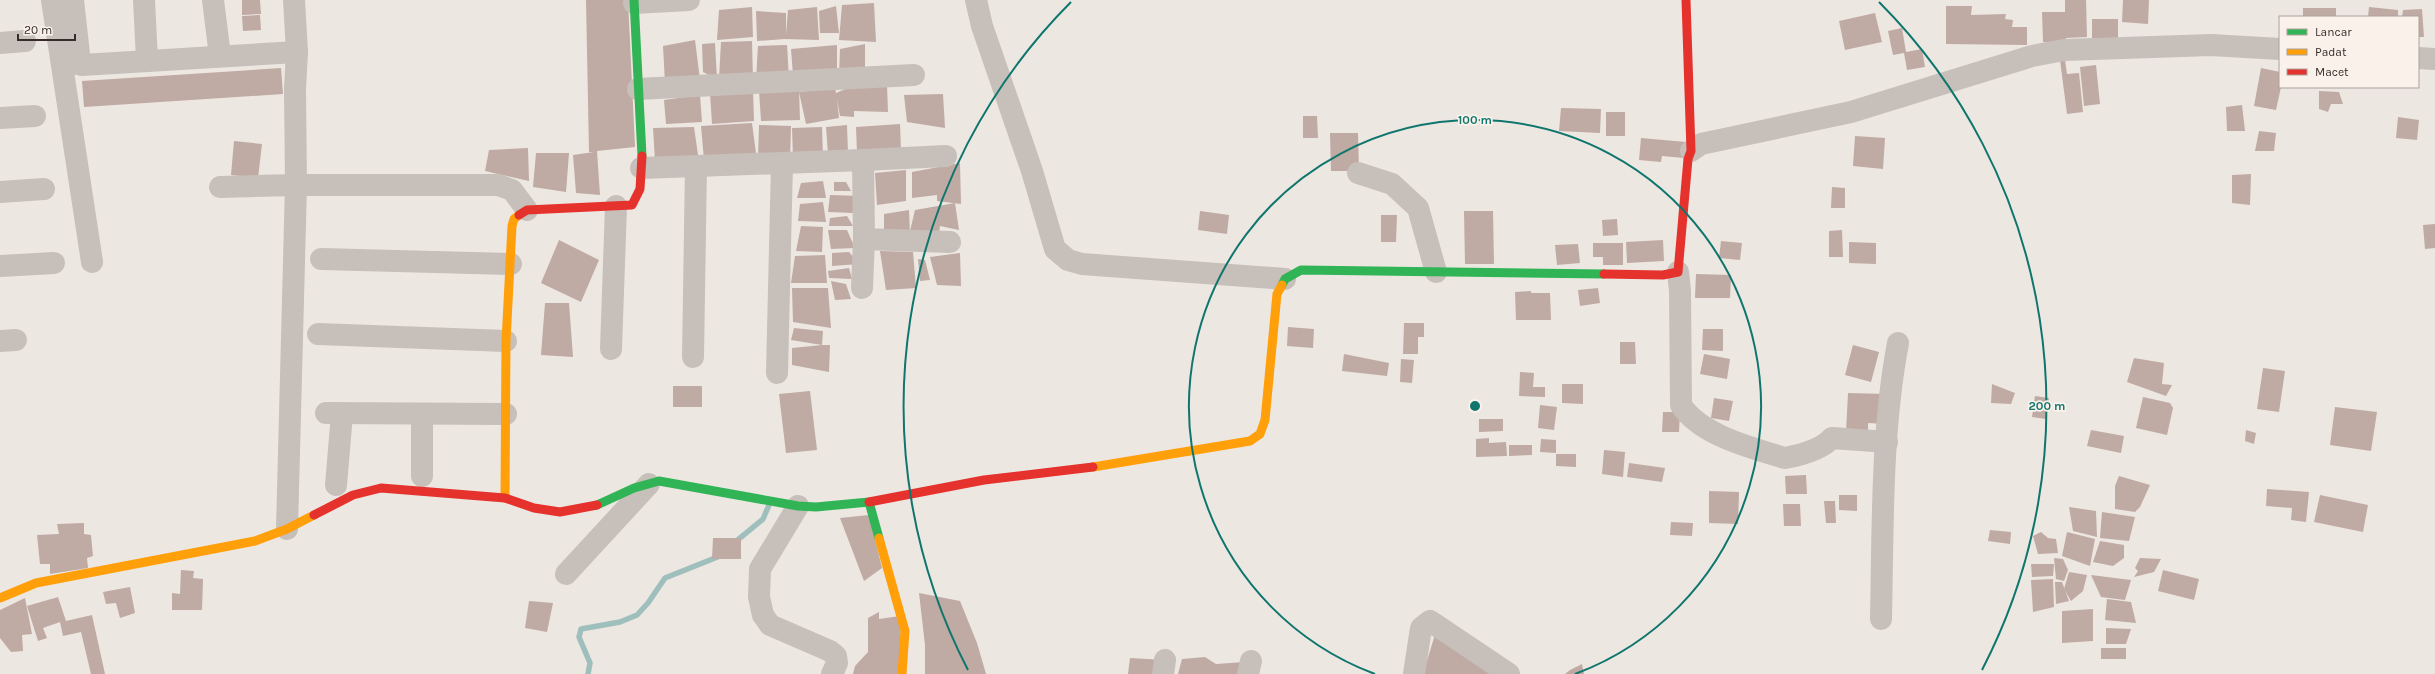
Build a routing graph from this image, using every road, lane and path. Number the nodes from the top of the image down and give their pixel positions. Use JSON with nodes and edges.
{"nodes":[{"id":1,"x":52,"y":0,"type":"edge"},
{"id":2,"x":73,"y":0,"type":"edge"},
{"id":3,"x":144,"y":0,"type":"edge"},
{"id":4,"x":213,"y":0,"type":"edge"},
{"id":5,"x":294,"y":0,"type":"edge"},
{"id":6,"x":689,"y":0,"type":"edge"},
{"id":7,"x":976,"y":0,"type":"edge"},
{"id":8,"x":1686,"y":0,"type":"edge"},
{"id":9,"x":634,"y":1,"type":"edge"},
{"id":10,"x":25,"y":41,"type":"dead end"},
{"id":11,"x":0,"y":43,"type":"edge"},
{"id":12,"x":2279,"y":49,"type":"edge"},
{"id":13,"x":297,"y":52,"type":"junction"},
{"id":14,"x":220,"y":56,"type":"junction"},
{"id":15,"x":2419,"y":58,"type":"edge"},
{"id":16,"x":2435,"y":59,"type":"edge"},
{"id":17,"x":147,"y":60,"type":"junction"},
{"id":18,"x":71,"y":64,"type":"junction"},
{"id":19,"x":914,"y":75,"type":"dead end"},
{"id":20,"x":638,"y":89,"type":"junction"},
{"id":21,"x":35,"y":116,"type":"dead end"},
{"id":22,"x":0,"y":118,"type":"edge"},
{"id":23,"x":1691,"y":151,"type":"junction"},
{"id":24,"x":946,"y":156,"type":"dead end"},
{"id":25,"x":863,"y":160,"type":"junction"},
{"id":26,"x":782,"y":163,"type":"junction"},
{"id":27,"x":696,"y":166,"type":"junction"},
{"id":28,"x":641,"y":168,"type":"junction"},
{"id":29,"x":1358,"y":173,"type":"dead end"},
{"id":30,"x":302,"y":185,"type":"junction"},
{"id":31,"x":220,"y":187,"type":"dead end"},
{"id":32,"x":44,"y":189,"type":"dead end"},
{"id":33,"x":0,"y":192,"type":"edge"},
{"id":34,"x":616,"y":206,"type":"junction"},
{"id":35,"x":527,"y":210,"type":"junction"},
{"id":36,"x":864,"y":239,"type":"junction"},
{"id":37,"x":950,"y":242,"type":"dead end"},
{"id":38,"x":321,"y":259,"type":"dead end"},
{"id":39,"x":92,"y":262,"type":"dead end"},
{"id":40,"x":54,"y":263,"type":"dead end"},
{"id":41,"x":511,"y":264,"type":"junction"},
{"id":42,"x":0,"y":266,"type":"edge"},
{"id":43,"x":1436,"y":272,"type":"junction"},
{"id":44,"x":1678,"y":272,"type":"junction"},
{"id":45,"x":1285,"y":279,"type":"junction"},
{"id":46,"x":862,"y":288,"type":"dead end"},
{"id":47,"x":318,"y":334,"type":"dead end"},
{"id":48,"x":506,"y":341,"type":"junction"},
{"id":49,"x":1898,"y":343,"type":"dead end"},
{"id":50,"x":611,"y":349,"type":"dead end"},
{"id":51,"x":693,"y":357,"type":"dead end"},
{"id":52,"x":777,"y":373,"type":"dead end"},
{"id":53,"x":422,"y":414,"type":"junction"},
{"id":54,"x":506,"y":414,"type":"junction"},
{"id":55,"x":1887,"y":442,"type":"junction"},
{"id":56,"x":422,"y":476,"type":"dead end"},
{"id":57,"x":649,"y":484,"type":"junction"},
{"id":58,"x":336,"y":485,"type":"dead end"},
{"id":59,"x":505,"y":498,"type":"junction"},
{"id":60,"x":869,"y":502,"type":"junction"},
{"id":61,"x":798,"y":506,"type":"junction"},
{"id":62,"x":287,"y":529,"type":"junction"},
{"id":63,"x":566,"y":574,"type":"dead end"},
{"id":64,"x":3,"y":591,"type":"edge"},
{"id":65,"x":1881,"y":619,"type":"dead end"},
{"id":66,"x":1501,"y":671,"type":"edge"},
{"id":67,"x":832,"y":674,"type":"edge"},
{"id":68,"x":902,"y":674,"type":"edge"},
{"id":69,"x":1414,"y":674,"type":"edge"}],
"edges":[{"from":1,"to":18,"type":"street"},
{"from":2,"to":18,"type":"street"},
{"from":3,"to":17,"type":"street"},
{"from":4,"to":14,"type":"street"},
{"from":5,"to":13,"type":"street"},
{"from":6,"to":9,"type":"street"},
{"from":7,"to":45,"type":"street"},
{"from":8,"to":23,"type":"street"},
{"from":9,"to":20,"type":"street"},
{"from":10,"to":11,"type":"street"},
{"from":12,"to":23,"type":"street"},
{"from":13,"to":14,"type":"street"},
{"from":13,"to":30,"type":"street"},
{"from":14,"to":17,"type":"street"},
{"from":15,"to":16,"type":"street"},
{"from":17,"to":18,"type":"street"},
{"from":18,"to":39,"type":"street"},
{"from":19,"to":20,"type":"street"},
{"from":20,"to":28,"type":"street"},
{"from":21,"to":22,"type":"street"},
{"from":23,"to":44,"type":"street"},
{"from":24,"to":25,"type":"street"},
{"from":25,"to":26,"type":"street"},
{"from":25,"to":36,"type":"street"},
{"from":26,"to":27,"type":"street"},
{"from":26,"to":52,"type":"street"},
{"from":27,"to":28,"type":"street"},
{"from":27,"to":51,"type":"street"},
{"from":28,"to":34,"type":"street"},
{"from":29,"to":43,"type":"street"},
{"from":30,"to":31,"type":"street"},
{"from":30,"to":35,"type":"street"},
{"from":30,"to":62,"type":"street"},
{"from":32,"to":33,"type":"street"},
{"from":34,"to":35,"type":"street"},
{"from":34,"to":50,"type":"street"},
{"from":35,"to":41,"type":"street"},
{"from":36,"to":37,"type":"street"},
{"from":36,"to":46,"type":"street"},
{"from":38,"to":41,"type":"street"},
{"from":40,"to":42,"type":"street"},
{"from":41,"to":48,"type":"street"},
{"from":43,"to":44,"type":"street"},
{"from":43,"to":45,"type":"street"},
{"from":44,"to":55,"type":"street"},
{"from":45,"to":60,"type":"street"},
{"from":47,"to":48,"type":"street"},
{"from":48,"to":54,"type":"street"},
{"from":49,"to":55,"type":"street"},
{"from":53,"to":54,"type":"street"},
{"from":53,"to":56,"type":"street"},
{"from":53,"to":58,"type":"street"},
{"from":54,"to":59,"type":"street"},
{"from":55,"to":65,"type":"street"},
{"from":57,"to":59,"type":"street"},
{"from":57,"to":61,"type":"street"},
{"from":57,"to":63,"type":"street"},
{"from":59,"to":62,"type":"street"},
{"from":60,"to":61,"type":"street"},
{"from":60,"to":68,"type":"street"},
{"from":61,"to":67,"type":"street"},
{"from":62,"to":64,"type":"street"},
{"from":66,"to":69,"type":"street"}]}
